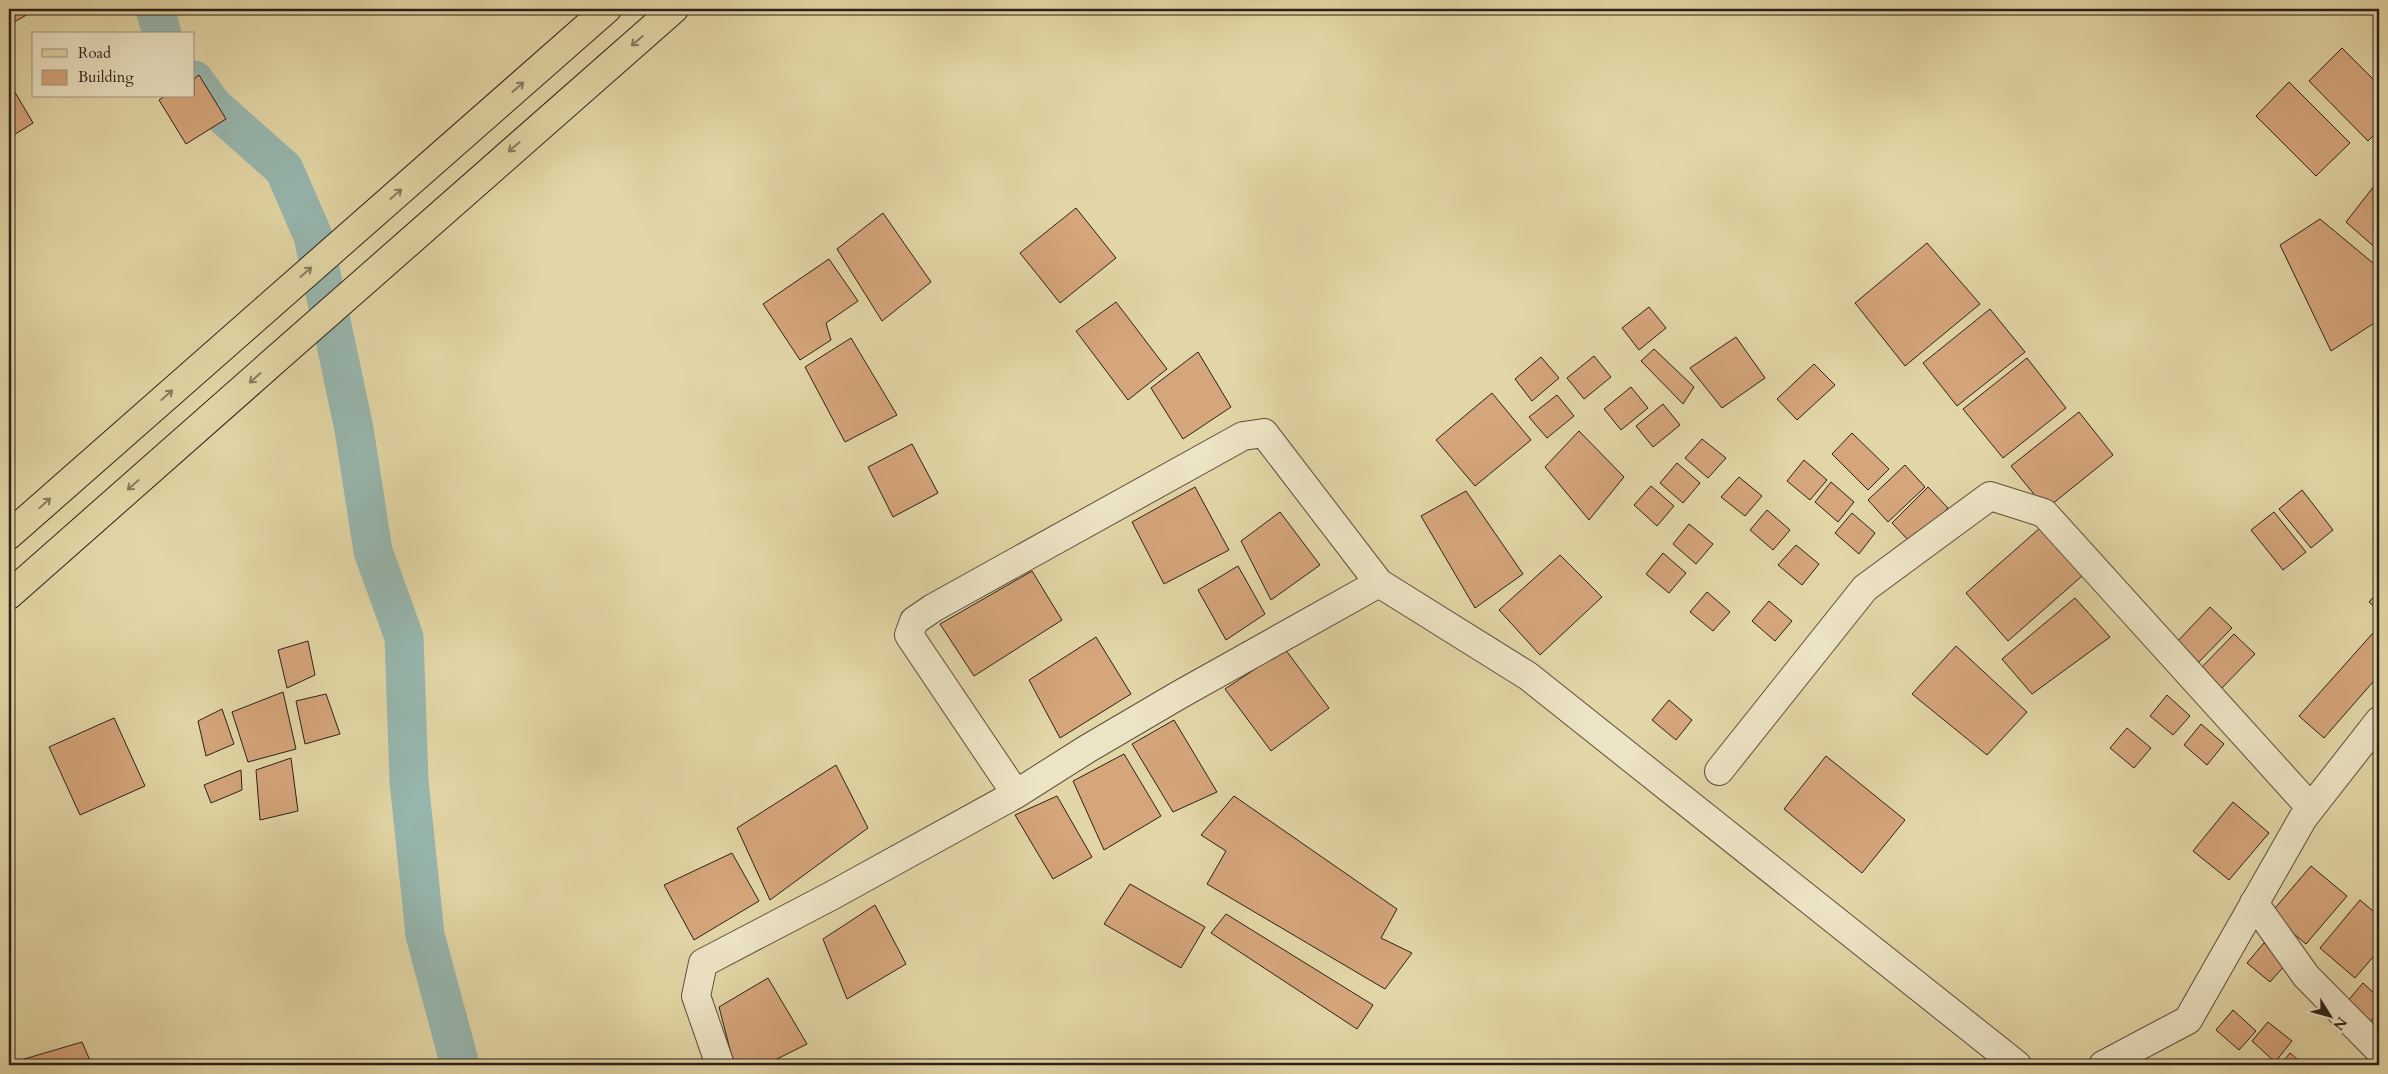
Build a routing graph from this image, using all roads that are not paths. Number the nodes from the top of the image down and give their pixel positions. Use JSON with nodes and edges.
{"nodes":[{"id":1,"x":607,"y":9,"type":"edge"},
{"id":2,"x":674,"y":9,"type":"edge"},
{"id":3,"x":9,"y":535,"type":"edge"},
{"id":4,"x":1379,"y":582,"type":"junction"},
{"id":5,"x":9,"y":595,"type":"edge"},
{"id":6,"x":2379,"y":721,"type":"edge"},
{"id":7,"x":1719,"y":771,"type":"dead end"},
{"id":8,"x":1016,"y":794,"type":"junction"},
{"id":9,"x":2311,"y":808,"type":"junction"},
{"id":10,"x":2254,"y":903,"type":"junction"},
{"id":11,"x":2379,"y":1050,"type":"edge"},
{"id":12,"x":720,"y":1065,"type":"edge"},
{"id":13,"x":2017,"y":1065,"type":"edge"},
{"id":14,"x":2102,"y":1065,"type":"edge"}],
"edges":[{"from":3,"to":1,"type":"main road","one_way":true},
{"from":2,"to":5,"type":"main road","one_way":true},
{"from":4,"to":8,"type":"street"},
{"from":4,"to":8,"type":"street"},
{"from":4,"to":13,"type":"street"},
{"from":6,"to":9,"type":"street"},
{"from":7,"to":9,"type":"street"},
{"from":8,"to":12,"type":"street"},
{"from":9,"to":10,"type":"street"},
{"from":10,"to":11,"type":"street"},
{"from":10,"to":14,"type":"street"}]}
